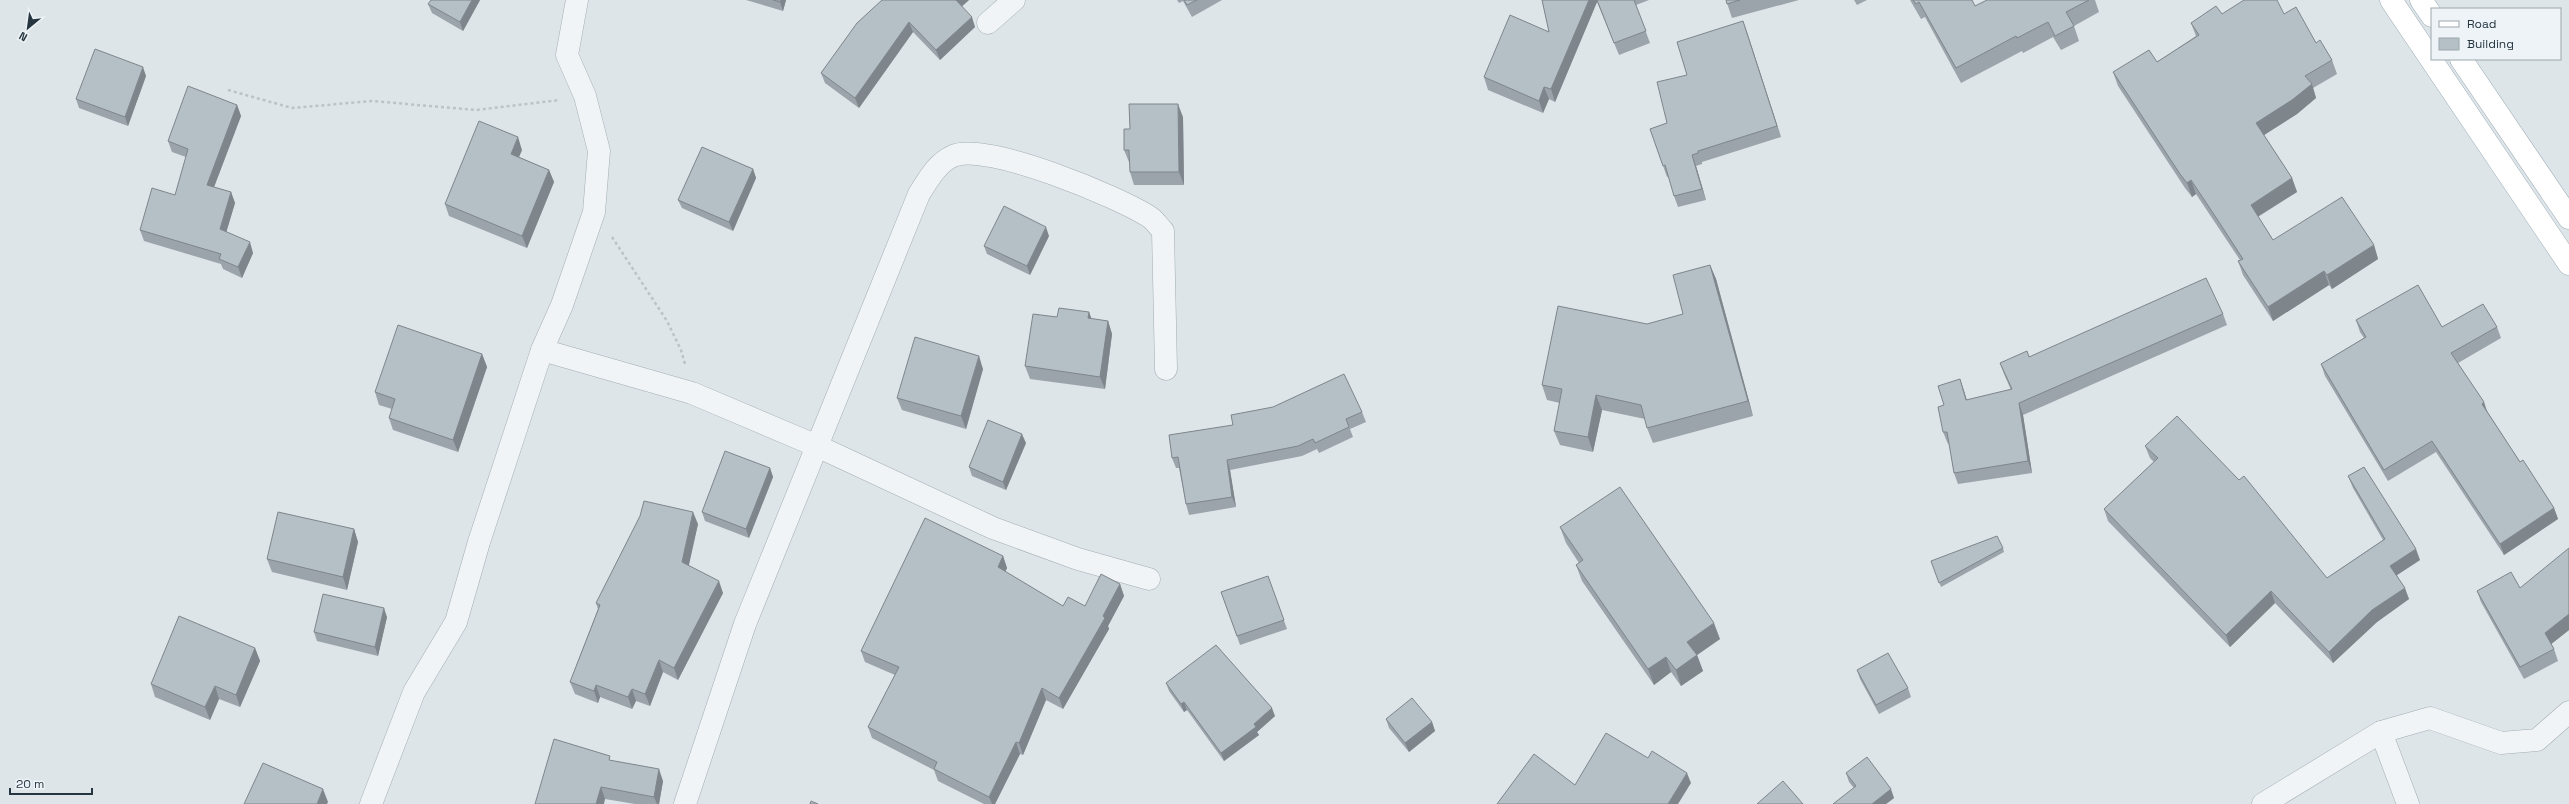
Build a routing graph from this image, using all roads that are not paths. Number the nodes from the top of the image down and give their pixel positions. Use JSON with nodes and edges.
{"nodes":[{"id":1,"x":577,"y":0,"type":"edge"},
{"id":2,"x":1014,"y":0,"type":"edge"},
{"id":3,"x":2391,"y":0,"type":"edge"},
{"id":4,"x":2421,"y":0,"type":"edge"},
{"id":5,"x":2431,"y":15,"type":"edge"},
{"id":6,"x":988,"y":23,"type":"dead end"},
{"id":7,"x":2431,"y":59,"type":"edge"},
{"id":8,"x":2431,"y":60,"type":"edge"},
{"id":9,"x":2462,"y":60,"type":"edge"},
{"id":10,"x":2569,"y":218,"type":"edge"},
{"id":11,"x":2569,"y":264,"type":"edge"},
{"id":12,"x":542,"y":350,"type":"junction"},
{"id":13,"x":1166,"y":369,"type":"dead end"},
{"id":14,"x":817,"y":446,"type":"junction"},
{"id":15,"x":1148,"y":579,"type":"dead end"},
{"id":16,"x":2569,"y":712,"type":"edge"},
{"id":17,"x":2381,"y":732,"type":"junction"},
{"id":18,"x":371,"y":804,"type":"edge"},
{"id":19,"x":685,"y":804,"type":"edge"},
{"id":20,"x":2263,"y":804,"type":"edge"},
{"id":21,"x":2408,"y":804,"type":"edge"}],
"edges":[{"from":1,"to":12,"type":"street"},
{"from":2,"to":6,"type":"street"},
{"from":3,"to":7,"type":"main road"},
{"from":4,"to":5,"type":"main road"},
{"from":8,"to":11,"type":"main road"},
{"from":9,"to":10,"type":"main road"},
{"from":12,"to":14,"type":"street"},
{"from":12,"to":18,"type":"street"},
{"from":13,"to":14,"type":"street"},
{"from":14,"to":15,"type":"street"},
{"from":14,"to":19,"type":"street"},
{"from":16,"to":17,"type":"street"},
{"from":17,"to":20,"type":"street"},
{"from":17,"to":21,"type":"street"}]}
